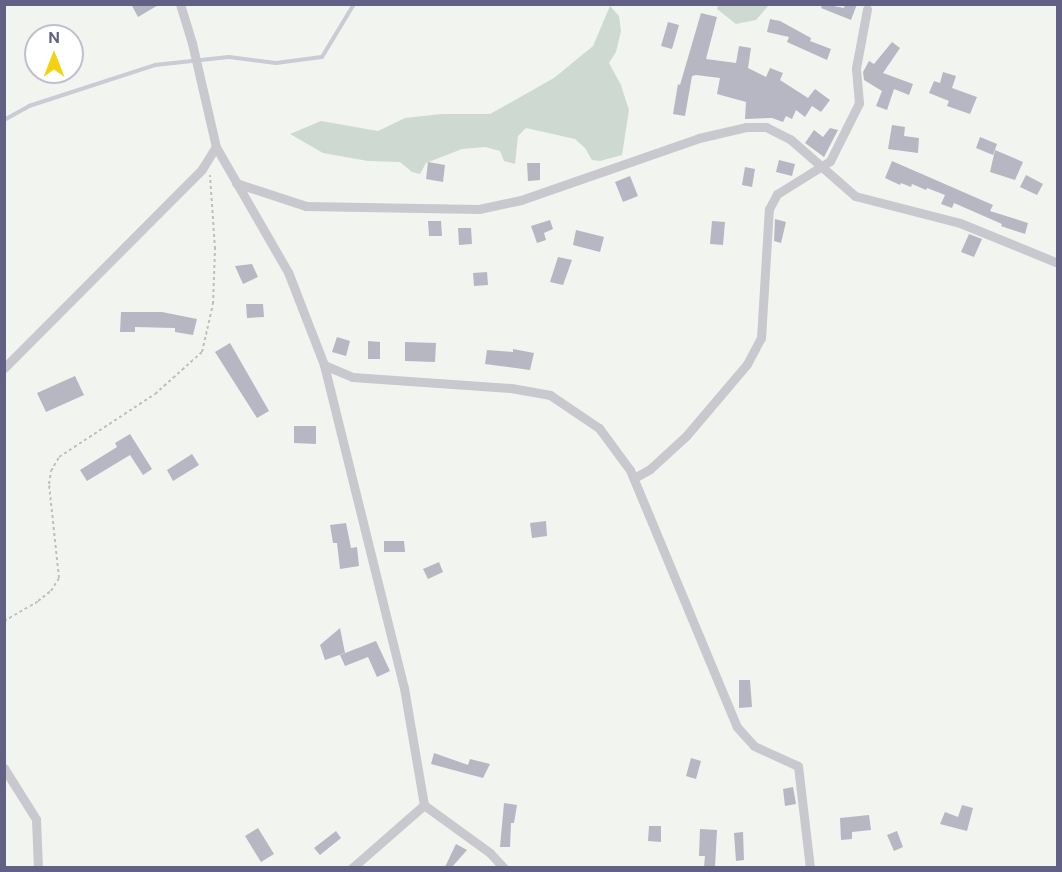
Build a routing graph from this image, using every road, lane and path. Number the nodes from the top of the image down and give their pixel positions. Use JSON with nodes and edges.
{"nodes":[{"id":1,"x":180,"y":4,"type":"edge"},
{"id":2,"x":867,"y":9,"type":"dead end"},
{"id":3,"x":216,"y":147,"type":"junction"},
{"id":4,"x":209,"y":160,"type":"junction"},
{"id":5,"x":821,"y":168,"type":"junction"},
{"id":6,"x":236,"y":183,"type":"junction"},
{"id":7,"x":1058,"y":263,"type":"edge"},
{"id":8,"x":324,"y":365,"type":"junction"},
{"id":9,"x":4,"y":368,"type":"edge"},
{"id":10,"x":634,"y":478,"type":"junction"},
{"id":11,"x":4,"y":621,"type":"edge"},
{"id":12,"x":4,"y":768,"type":"edge"},
{"id":13,"x":424,"y":804,"type":"junction"},
{"id":14,"x":38,"y":867,"type":"edge"},
{"id":15,"x":351,"y":867,"type":"edge"},
{"id":16,"x":504,"y":867,"type":"edge"},
{"id":17,"x":810,"y":867,"type":"edge"}],
"edges":[{"from":1,"to":3,"type":"street"},
{"from":2,"to":5,"type":"street"},
{"from":3,"to":4,"type":"street"},
{"from":3,"to":6,"type":"street"},
{"from":4,"to":9,"type":"street"},
{"from":4,"to":11,"type":"path"},
{"from":5,"to":6,"type":"street"},
{"from":5,"to":7,"type":"street"},
{"from":5,"to":10,"type":"street"},
{"from":6,"to":8,"type":"street"},
{"from":8,"to":10,"type":"street"},
{"from":8,"to":13,"type":"street"},
{"from":10,"to":17,"type":"street"},
{"from":12,"to":14,"type":"street"},
{"from":13,"to":15,"type":"street"},
{"from":13,"to":16,"type":"street"}]}
